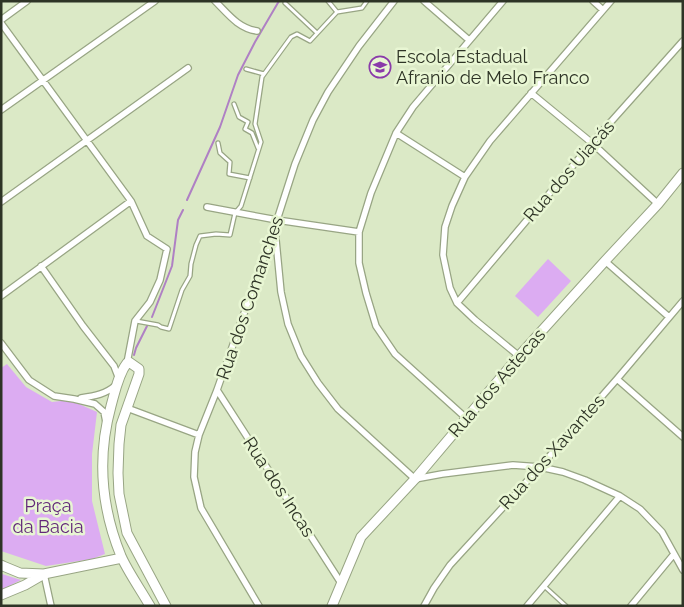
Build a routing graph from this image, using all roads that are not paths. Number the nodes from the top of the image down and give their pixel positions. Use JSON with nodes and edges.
{"nodes":[{"id":1,"x":27,"y":1,"type":"edge"},
{"id":2,"x":155,"y":1,"type":"edge"},
{"id":3,"x":216,"y":1,"type":"edge"},
{"id":4,"x":328,"y":1,"type":"edge"},
{"id":5,"x":367,"y":1,"type":"edge"},
{"id":6,"x":394,"y":1,"type":"edge"},
{"id":7,"x":424,"y":1,"type":"edge"},
{"id":8,"x":503,"y":1,"type":"edge"},
{"id":9,"x":593,"y":1,"type":"edge"},
{"id":10,"x":611,"y":1,"type":"edge"},
{"id":11,"x":285,"y":3,"type":"dead end"},
{"id":12,"x":603,"y":10,"type":"junction"},
{"id":13,"x":338,"y":12,"type":"junction"},
{"id":14,"x":1,"y":22,"type":"edge"},
{"id":15,"x":257,"y":31,"type":"dead end"},
{"id":16,"x":317,"y":33,"type":"junction"},
{"id":17,"x":469,"y":40,"type":"junction"},
{"id":18,"x":683,"y":41,"type":"edge"},
{"id":19,"x":188,"y":68,"type":"dead end"},
{"id":20,"x":246,"y":69,"type":"dead end"},
{"id":21,"x":264,"y":74,"type":"junction"},
{"id":22,"x":43,"y":80,"type":"junction"},
{"id":23,"x":531,"y":93,"type":"junction"},
{"id":24,"x":234,"y":104,"type":"dead end"},
{"id":25,"x":1,"y":110,"type":"edge"},
{"id":26,"x":396,"y":133,"type":"junction"},
{"id":27,"x":87,"y":140,"type":"junction"},
{"id":28,"x":218,"y":143,"type":"dead end"},
{"id":29,"x":592,"y":143,"type":"junction"},
{"id":30,"x":259,"y":148,"type":"junction"},
{"id":31,"x":683,"y":173,"type":"edge"},
{"id":32,"x":466,"y":177,"type":"junction"},
{"id":33,"x":250,"y":178,"type":"junction"},
{"id":34,"x":131,"y":201,"type":"junction"},
{"id":35,"x":1,"y":202,"type":"edge"},
{"id":36,"x":658,"y":204,"type":"junction"},
{"id":37,"x":207,"y":207,"type":"dead end"},
{"id":38,"x":235,"y":213,"type":"junction"},
{"id":39,"x":277,"y":220,"type":"junction"},
{"id":40,"x":274,"y":228,"type":"junction"},
{"id":41,"x":359,"y":232,"type":"junction"},
{"id":42,"x":605,"y":261,"type":"junction"},
{"id":43,"x":41,"y":266,"type":"junction"},
{"id":44,"x":1,"y":296,"type":"edge"},
{"id":45,"x":683,"y":301,"type":"edge"},
{"id":46,"x":457,"y":303,"type":"junction"},
{"id":47,"x":669,"y":317,"type":"junction"},
{"id":48,"x":135,"y":321,"type":"junction"},
{"id":49,"x":1,"y":343,"type":"edge"},
{"id":50,"x":519,"y":356,"type":"junction"},
{"id":51,"x":109,"y":360,"type":"junction"},
{"id":52,"x":125,"y":365,"type":"junction"},
{"id":53,"x":617,"y":379,"type":"junction"},
{"id":54,"x":118,"y":382,"type":"junction"},
{"id":55,"x":218,"y":390,"type":"junction"},
{"id":56,"x":74,"y":399,"type":"junction"},
{"id":57,"x":127,"y":408,"type":"junction"},
{"id":58,"x":466,"y":418,"type":"junction"},
{"id":59,"x":106,"y":424,"type":"junction"},
{"id":60,"x":199,"y":435,"type":"junction"},
{"id":61,"x":683,"y":437,"type":"edge"},
{"id":62,"x":540,"y":467,"type":"junction"},
{"id":63,"x":415,"y":478,"type":"junction"},
{"id":64,"x":620,"y":496,"type":"junction"},
{"id":65,"x":674,"y":554,"type":"junction"},
{"id":66,"x":122,"y":558,"type":"junction"},
{"id":67,"x":1,"y":565,"type":"edge"},
{"id":68,"x":683,"y":570,"type":"edge"},
{"id":69,"x":44,"y":574,"type":"junction"},
{"id":70,"x":341,"y":583,"type":"junction"},
{"id":71,"x":544,"y":586,"type":"junction"},
{"id":72,"x":1,"y":595,"type":"edge"},
{"id":73,"x":51,"y":606,"type":"edge"},
{"id":74,"x":150,"y":606,"type":"edge"},
{"id":75,"x":166,"y":606,"type":"edge"},
{"id":76,"x":259,"y":606,"type":"edge"},
{"id":77,"x":332,"y":606,"type":"edge"},
{"id":78,"x":424,"y":606,"type":"edge"},
{"id":79,"x":527,"y":606,"type":"edge"},
{"id":80,"x":566,"y":606,"type":"edge"},
{"id":81,"x":631,"y":606,"type":"edge"}],
"edges":[{"from":1,"to":14,"type":"street"},
{"from":2,"to":22,"type":"street"},
{"from":3,"to":15,"type":"street"},
{"from":4,"to":13,"type":"lane"},
{"from":5,"to":13,"type":"lane"},
{"from":6,"to":39,"type":"street","name":"Rua dos Comanches"},
{"from":7,"to":17,"type":"street"},
{"from":8,"to":17,"type":"street"},
{"from":9,"to":12,"type":"street"},
{"from":10,"to":12,"type":"street"},
{"from":11,"to":16,"type":"lane"},
{"from":12,"to":23,"type":"street"},
{"from":13,"to":16,"type":"lane"},
{"from":14,"to":22,"type":"street"},
{"from":16,"to":21,"type":"lane"},
{"from":17,"to":26,"type":"street"},
{"from":18,"to":29,"type":"street","name":"Rua dos Uiacás"},
{"from":19,"to":27,"type":"street"},
{"from":20,"to":21,"type":"lane"},
{"from":21,"to":30,"type":"lane"},
{"from":22,"to":25,"type":"street"},
{"from":22,"to":27,"type":"street"},
{"from":23,"to":29,"type":"street"},
{"from":23,"to":32,"type":"street"},
{"from":24,"to":30,"type":"lane"},
{"from":26,"to":32,"type":"street"},
{"from":26,"to":41,"type":"street"},
{"from":27,"to":34,"type":"street"},
{"from":27,"to":35,"type":"street"},
{"from":28,"to":33,"type":"lane"},
{"from":29,"to":36,"type":"street"},
{"from":29,"to":46,"type":"street","name":"Rua dos Uiacás"},
{"from":30,"to":33,"type":"lane"},
{"from":31,"to":36,"type":"street","name":"Rua dos Astecas"},
{"from":32,"to":46,"type":"street"},
{"from":33,"to":38,"type":"lane"},
{"from":34,"to":43,"type":"street"},
{"from":34,"to":48,"type":"street"},
{"from":36,"to":42,"type":"street","name":"Rua dos Astecas"},
{"from":37,"to":38,"type":"street"},
{"from":38,"to":39,"type":"street"},
{"from":38,"to":48,"type":"lane"},
{"from":39,"to":40,"type":"street","name":"Rua dos Comanches"},
{"from":39,"to":41,"type":"street"},
{"from":40,"to":55,"type":"street","name":"Rua dos Comanches"},
{"from":40,"to":63,"type":"street"},
{"from":41,"to":58,"type":"street"},
{"from":42,"to":47,"type":"street"},
{"from":42,"to":50,"type":"street","name":"Rua dos Astecas"},
{"from":43,"to":44,"type":"street"},
{"from":43,"to":51,"type":"street"},
{"from":45,"to":47,"type":"street","name":"Rua dos Xavantes"},
{"from":46,"to":50,"type":"street"},
{"from":47,"to":53,"type":"street","name":"Rua dos Xavantes"},
{"from":48,"to":52,"type":"street"},
{"from":49,"to":56,"type":"street"},
{"from":50,"to":58,"type":"street","name":"Rua dos Astecas"},
{"from":51,"to":52,"type":"street"},
{"from":51,"to":54,"type":"street"},
{"from":52,"to":54,"type":"street"},
{"from":52,"to":57,"type":"street"},
{"from":53,"to":61,"type":"street"},
{"from":53,"to":62,"type":"street","name":"Rua dos Xavantes"},
{"from":54,"to":56,"type":"street"},
{"from":54,"to":59,"type":"street"},
{"from":55,"to":60,"type":"street","name":"Rua dos Comanches"},
{"from":55,"to":70,"type":"street","name":"Rua dos Incas"},
{"from":56,"to":59,"type":"street"},
{"from":57,"to":60,"type":"street"},
{"from":57,"to":75,"type":"street"},
{"from":58,"to":63,"type":"street","name":"Rua dos Astecas"},
{"from":59,"to":66,"type":"street"},
{"from":60,"to":76,"type":"street","name":"Rua dos Comanches"},
{"from":62,"to":63,"type":"street"},
{"from":62,"to":64,"type":"street"},
{"from":62,"to":78,"type":"street","name":"Rua dos Xavantes"},
{"from":63,"to":70,"type":"street","name":"Rua dos Astecas"},
{"from":64,"to":65,"type":"street"},
{"from":64,"to":71,"type":"street"},
{"from":65,"to":68,"type":"street"},
{"from":65,"to":81,"type":"street"},
{"from":66,"to":69,"type":"street"},
{"from":66,"to":74,"type":"street"},
{"from":67,"to":69,"type":"street"},
{"from":69,"to":72,"type":"street"},
{"from":69,"to":73,"type":"street"},
{"from":70,"to":77,"type":"street","name":"Rua dos Astecas"},
{"from":71,"to":79,"type":"street"},
{"from":71,"to":80,"type":"lane"}]}
